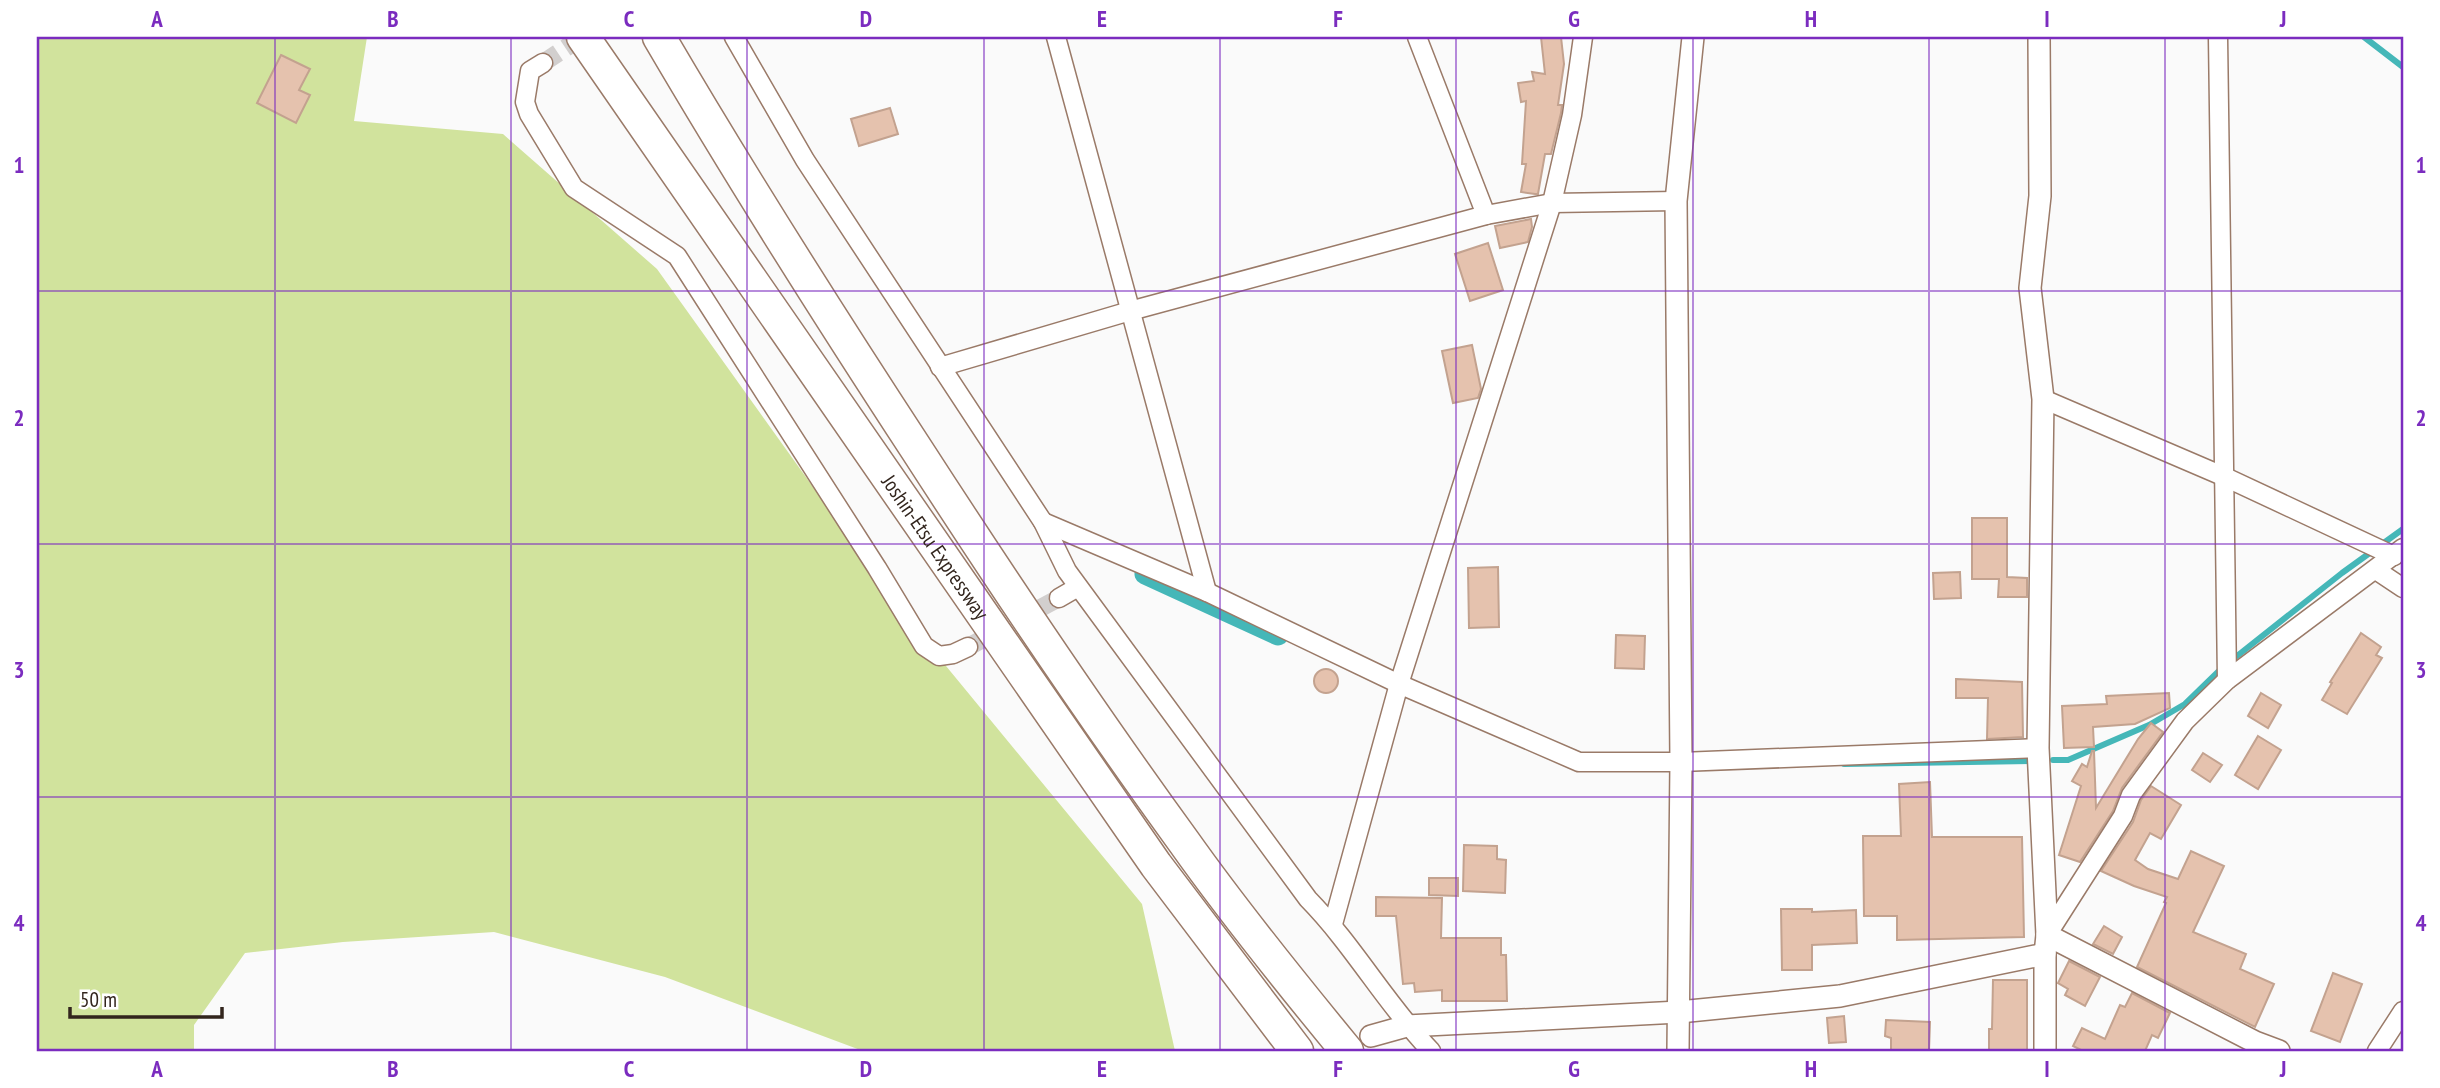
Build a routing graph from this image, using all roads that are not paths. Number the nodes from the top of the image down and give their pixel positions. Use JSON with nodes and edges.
{"nodes":[{"id":1,"x":583,"y":37,"type":"edge"},
{"id":2,"x":659,"y":37,"type":"edge"},
{"id":3,"x":734,"y":37,"type":"edge"},
{"id":4,"x":1056,"y":37,"type":"edge"},
{"id":5,"x":1417,"y":37,"type":"edge"},
{"id":6,"x":1583,"y":37,"type":"edge"},
{"id":7,"x":1693,"y":37,"type":"edge"},
{"id":8,"x":2039,"y":37,"type":"edge"},
{"id":9,"x":2218,"y":37,"type":"edge"},
{"id":10,"x":543,"y":62,"type":"tunnel mouth"},
{"id":11,"x":1676,"y":201,"type":"junction"},
{"id":12,"x":1552,"y":203,"type":"junction"},
{"id":13,"x":1486,"y":215,"type":"junction"},
{"id":14,"x":1130,"y":311,"type":"junction"},
{"id":15,"x":940,"y":367,"type":"junction"},
{"id":16,"x":2043,"y":399,"type":"junction"},
{"id":17,"x":2225,"y":477,"type":"junction"},
{"id":18,"x":1043,"y":522,"type":"junction"},
{"id":19,"x":2399,"y":552,"type":"edge"},
{"id":20,"x":2376,"y":570,"type":"junction"},
{"id":21,"x":1077,"y":587,"type":"junction"},
{"id":22,"x":2403,"y":588,"type":"edge"},
{"id":23,"x":1207,"y":592,"type":"junction"},
{"id":24,"x":1059,"y":598,"type":"tunnel mouth"},
{"id":25,"x":968,"y":647,"type":"tunnel mouth"},
{"id":26,"x":2227,"y":680,"type":"junction"},
{"id":27,"x":1399,"y":684,"type":"junction"},
{"id":28,"x":2038,"y":748,"type":"junction"},
{"id":29,"x":1681,"y":762,"type":"junction"},
{"id":30,"x":1333,"y":924,"type":"junction"},
{"id":31,"x":2046,"y":944,"type":"junction"},
{"id":32,"x":2403,"y":1011,"type":"edge"},
{"id":33,"x":1679,"y":1012,"type":"junction"},
{"id":34,"x":1407,"y":1026,"type":"junction"},
{"id":35,"x":1359,"y":1044,"type":"edge"},
{"id":36,"x":2267,"y":1049,"type":"edge"},
{"id":37,"x":1297,"y":1051,"type":"edge"},
{"id":38,"x":1431,"y":1051,"type":"edge"},
{"id":39,"x":1678,"y":1051,"type":"edge"},
{"id":40,"x":2045,"y":1051,"type":"edge"},
{"id":41,"x":2377,"y":1051,"type":"edge"}],
"edges":[{"from":1,"to":37,"type":"highway","name":"Joshin-Etsu Expressway"},
{"from":2,"to":35,"type":"highway","name":"Joshin-Etsu Expressway"},
{"from":3,"to":15,"type":"street"},
{"from":4,"to":14,"type":"street"},
{"from":5,"to":13,"type":"street"},
{"from":6,"to":12,"type":"street"},
{"from":7,"to":11,"type":"street"},
{"from":8,"to":16,"type":"street"},
{"from":9,"to":17,"type":"street"},
{"from":10,"to":25,"type":"street"},
{"from":11,"to":12,"type":"street"},
{"from":11,"to":29,"type":"street"},
{"from":12,"to":13,"type":"street"},
{"from":12,"to":27,"type":"street"},
{"from":13,"to":14,"type":"street"},
{"from":14,"to":15,"type":"street"},
{"from":14,"to":23,"type":"street"},
{"from":15,"to":18,"type":"street"},
{"from":16,"to":17,"type":"street"},
{"from":16,"to":28,"type":"street"},
{"from":17,"to":19,"type":"street"},
{"from":17,"to":26,"type":"street"},
{"from":18,"to":21,"type":"street"},
{"from":18,"to":23,"type":"street"},
{"from":19,"to":20,"type":"street"},
{"from":20,"to":22,"type":"street"},
{"from":20,"to":26,"type":"street"},
{"from":21,"to":24,"type":"street"},
{"from":21,"to":30,"type":"street"},
{"from":23,"to":27,"type":"street"},
{"from":26,"to":31,"type":"street"},
{"from":27,"to":29,"type":"street"},
{"from":27,"to":30,"type":"street"},
{"from":28,"to":29,"type":"street"},
{"from":28,"to":31,"type":"street"},
{"from":29,"to":33,"type":"street"},
{"from":30,"to":34,"type":"street"},
{"from":31,"to":33,"type":"street"},
{"from":31,"to":36,"type":"street"},
{"from":31,"to":40,"type":"street"},
{"from":32,"to":41,"type":"street"},
{"from":33,"to":34,"type":"street"},
{"from":33,"to":39,"type":"street"},
{"from":34,"to":35,"type":"street"},
{"from":34,"to":38,"type":"street"}]}
